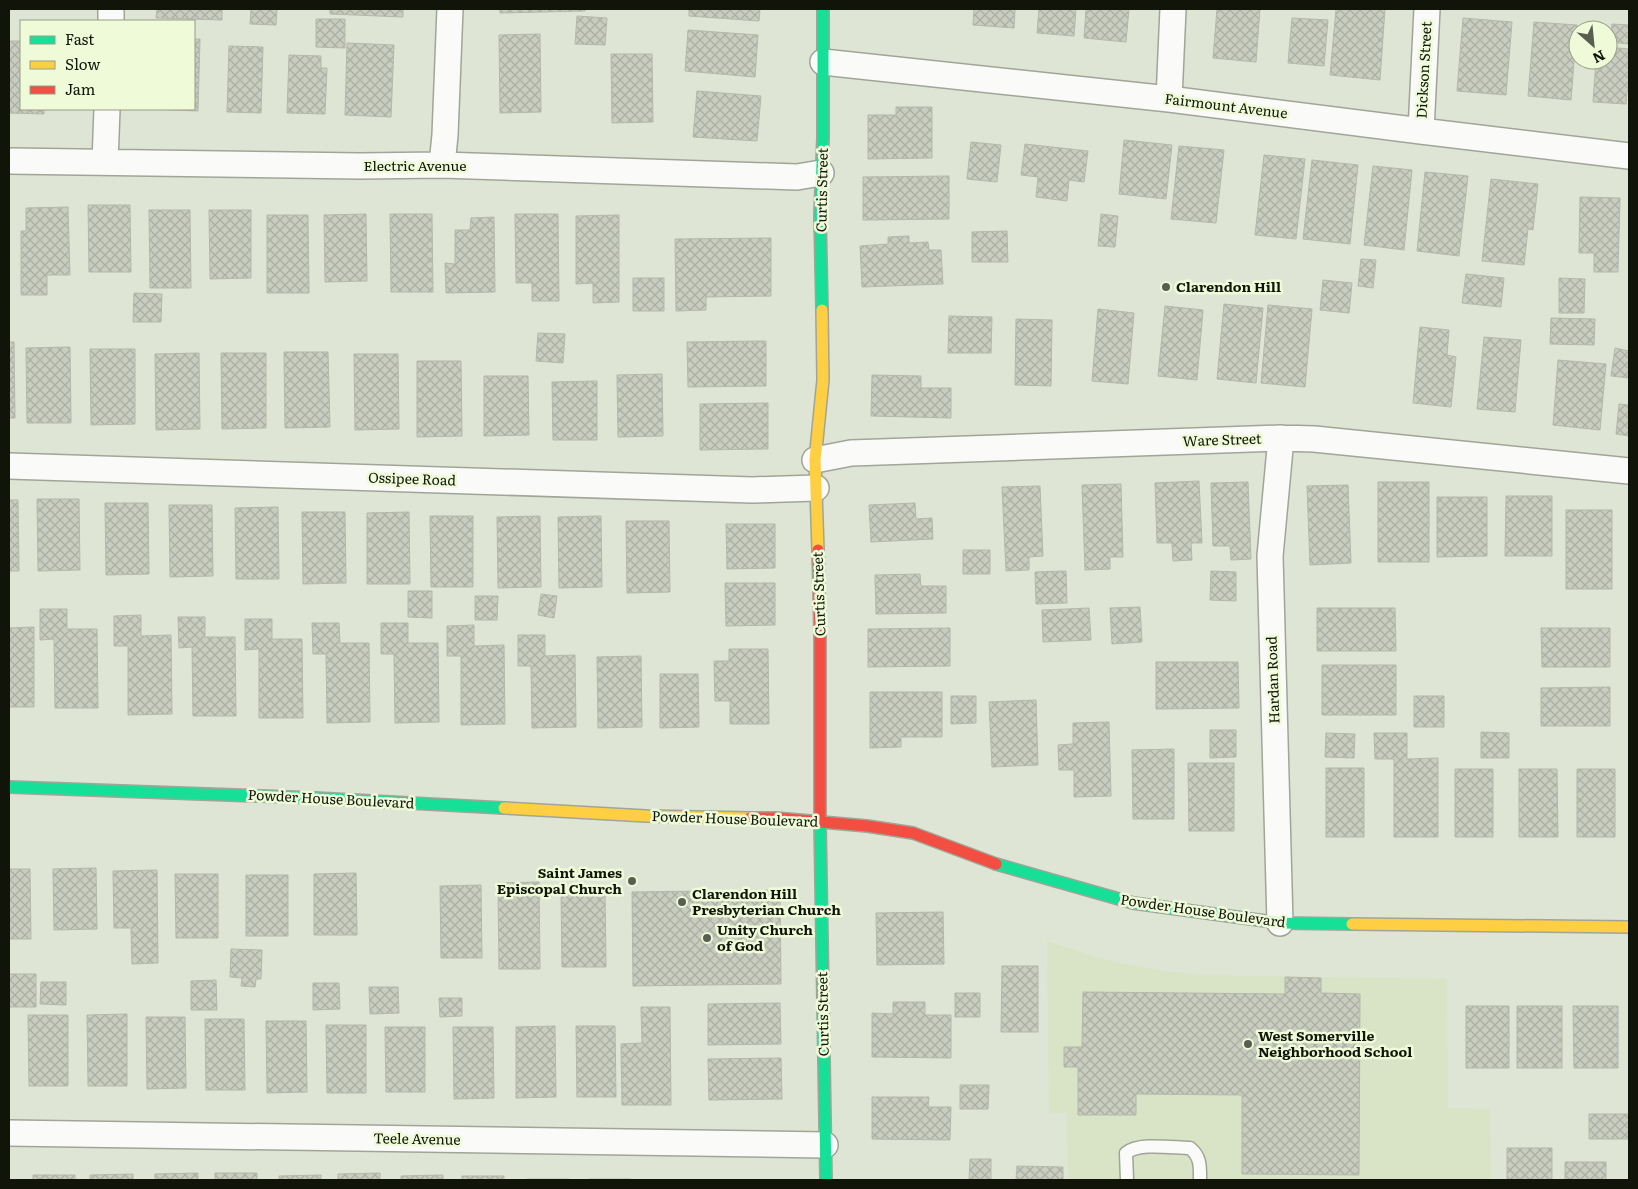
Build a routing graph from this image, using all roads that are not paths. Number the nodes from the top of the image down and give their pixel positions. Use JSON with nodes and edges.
{"nodes":[{"id":1,"x":450,"y":9,"type":"edge"},
{"id":2,"x":823,"y":9,"type":"edge"},
{"id":3,"x":1173,"y":9,"type":"edge"},
{"id":4,"x":1427,"y":9,"type":"edge"},
{"id":5,"x":823,"y":62,"type":"junction"},
{"id":6,"x":1169,"y":99,"type":"junction"},
{"id":7,"x":107,"y":110,"type":"edge"},
{"id":8,"x":1420,"y":131,"type":"junction"},
{"id":9,"x":1629,"y":156,"type":"edge"},
{"id":10,"x":9,"y":161,"type":"edge"},
{"id":11,"x":105,"y":162,"type":"junction"},
{"id":12,"x":442,"y":165,"type":"junction"},
{"id":13,"x":821,"y":173,"type":"junction"},
{"id":14,"x":1281,"y":438,"type":"junction"},
{"id":15,"x":815,"y":460,"type":"junction"},
{"id":16,"x":9,"y":466,"type":"edge"},
{"id":17,"x":1629,"y":470,"type":"edge"},
{"id":18,"x":816,"y":488,"type":"junction"},
{"id":19,"x":9,"y":787,"type":"edge"},
{"id":20,"x":820,"y":822,"type":"junction"},
{"id":21,"x":1280,"y":923,"type":"junction"},
{"id":22,"x":1629,"y":927,"type":"edge"},
{"id":23,"x":9,"y":1132,"type":"edge"},
{"id":24,"x":825,"y":1145,"type":"junction"},
{"id":25,"x":826,"y":1180,"type":"edge"},
{"id":26,"x":1127,"y":1180,"type":"edge"},
{"id":27,"x":1200,"y":1180,"type":"edge"}],
"edges":[{"from":1,"to":12,"type":"street"},
{"from":2,"to":5,"type":"main road","name":"Curtis Street"},
{"from":3,"to":6,"type":"street"},
{"from":4,"to":8,"type":"street","name":"Dickson Street"},
{"from":5,"to":6,"type":"street","name":"Fairmount Avenue"},
{"from":5,"to":13,"type":"main road","name":"Curtis Street"},
{"from":6,"to":8,"type":"street","name":"Fairmount Avenue"},
{"from":7,"to":11,"type":"street"},
{"from":8,"to":9,"type":"street","name":"Fairmount Avenue"},
{"from":10,"to":11,"type":"street","name":"Electric Avenue"},
{"from":11,"to":12,"type":"street","name":"Electric Avenue"},
{"from":12,"to":13,"type":"street","name":"Electric Avenue"},
{"from":13,"to":15,"type":"main road","name":"Curtis Street"},
{"from":14,"to":15,"type":"street","name":"Ware Street"},
{"from":14,"to":17,"type":"street","name":"Ware Street"},
{"from":14,"to":21,"type":"street","name":"Hardan Road"},
{"from":15,"to":18,"type":"main road","name":"Curtis Street"},
{"from":16,"to":18,"type":"street","name":"Ossipee Road"},
{"from":18,"to":20,"type":"main road","name":"Curtis Street"},
{"from":19,"to":20,"type":"main road","name":"Powder House Boulevard"},
{"from":20,"to":21,"type":"main road","name":"Powder House Boulevard"},
{"from":20,"to":24,"type":"main road","name":"Curtis Street"},
{"from":21,"to":22,"type":"main road","name":"Powder House Boulevard"},
{"from":23,"to":24,"type":"street","name":"Teele Avenue"},
{"from":24,"to":25,"type":"main road","name":"Curtis Street"},
{"from":26,"to":27,"type":"lane"}]}
